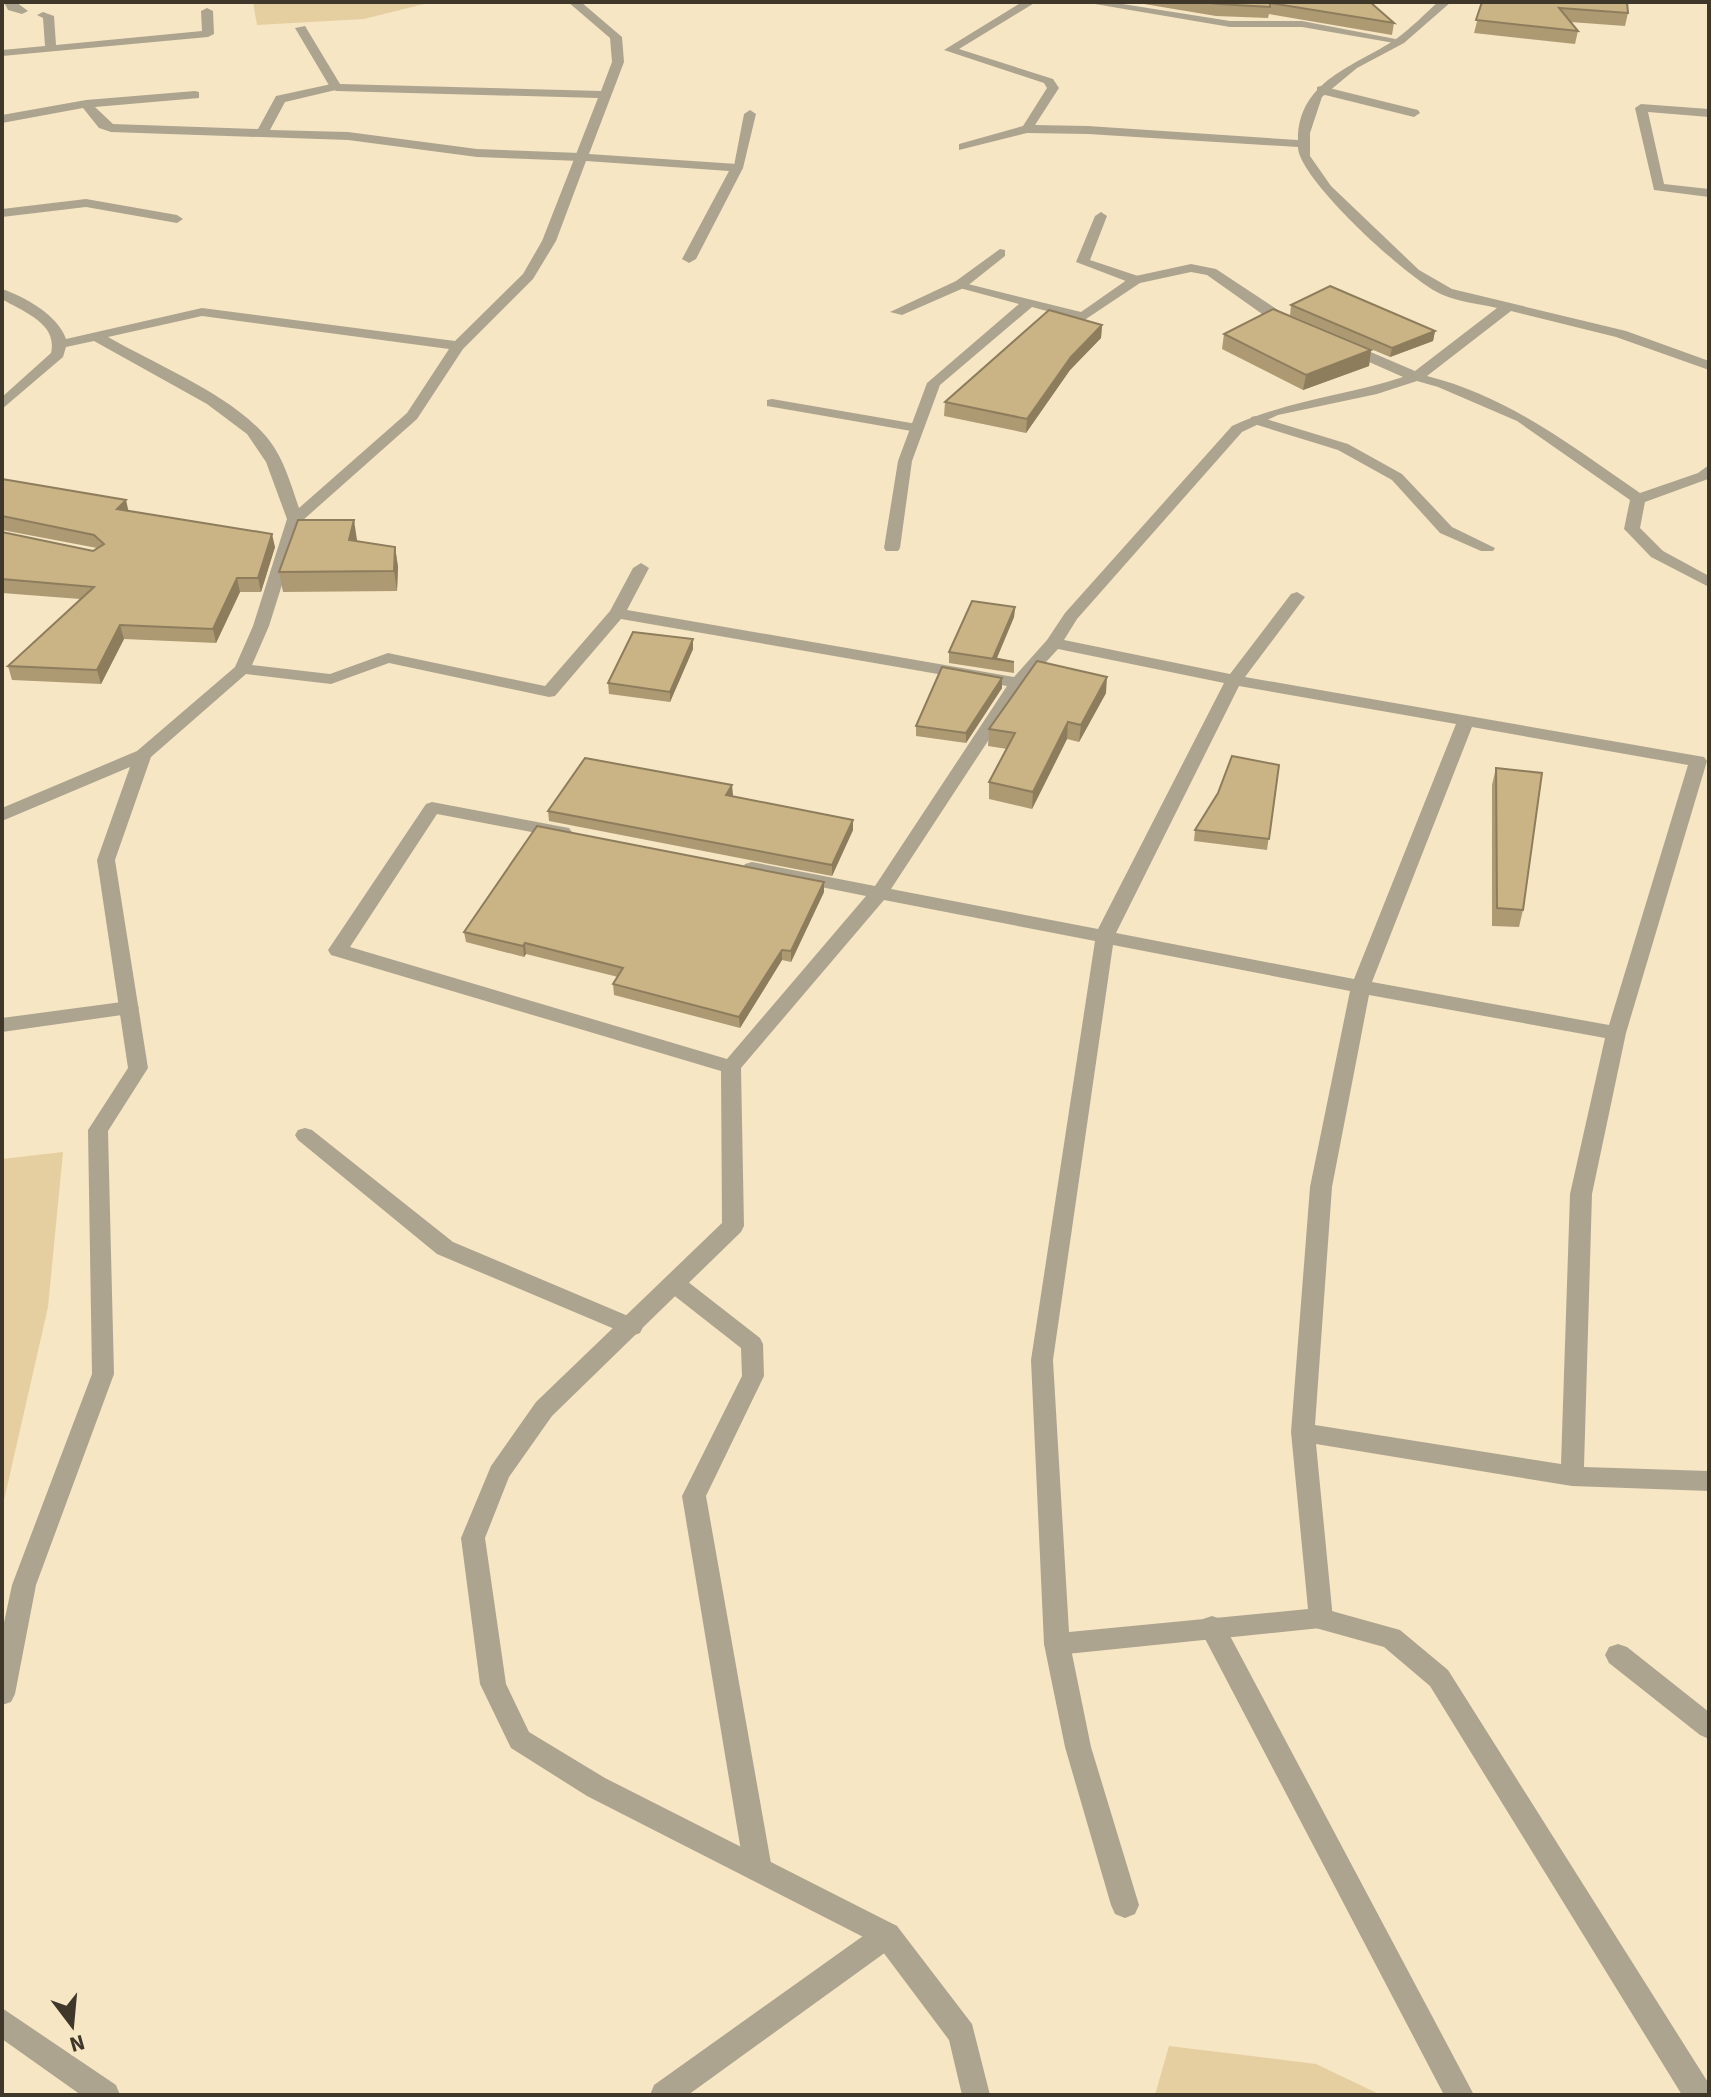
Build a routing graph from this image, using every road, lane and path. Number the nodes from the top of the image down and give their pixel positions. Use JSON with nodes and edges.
{"nodes":[{"id":1,"x":10,"y":2,"type":"edge"},
{"id":2,"x":574,"y":2,"type":"edge"},
{"id":3,"x":1030,"y":2,"type":"edge"},
{"id":4,"x":1089,"y":2,"type":"edge"},
{"id":5,"x":1445,"y":2,"type":"edge"},
{"id":6,"x":22,"y":11,"type":"dead end"},
{"id":7,"x":207,"y":11,"type":"dead end"},
{"id":8,"x":43,"y":15,"type":"dead end"},
{"id":9,"x":301,"y":28,"type":"dead end"},
{"id":10,"x":1400,"y":41,"type":"junction"},
{"id":11,"x":51,"y":48,"type":"junction"},
{"id":12,"x":2,"y":53,"type":"edge"},
{"id":13,"x":336,"y":87,"type":"junction"},
{"id":14,"x":1321,"y":90,"type":"junction"},
{"id":15,"x":195,"y":95,"type":"dead end"},
{"id":16,"x":607,"y":95,"type":"junction"},
{"id":17,"x":86,"y":104,"type":"junction"},
{"id":18,"x":1414,"y":113,"type":"dead end"},
{"id":19,"x":1709,"y":113,"type":"edge"},
{"id":20,"x":750,"y":114,"type":"dead end"},
{"id":21,"x":2,"y":119,"type":"edge"},
{"id":22,"x":1027,"y":129,"type":"junction"},
{"id":23,"x":263,"y":131,"type":"junction"},
{"id":24,"x":1304,"y":144,"type":"junction"},
{"id":25,"x":963,"y":147,"type":"dead end"},
{"id":26,"x":580,"y":157,"type":"junction"},
{"id":27,"x":737,"y":168,"type":"junction"},
{"id":28,"x":1709,"y":193,"type":"edge"},
{"id":29,"x":2,"y":213,"type":"edge"},
{"id":30,"x":1101,"y":216,"type":"dead end"},
{"id":31,"x":177,"y":219,"type":"dead end"},
{"id":32,"x":1000,"y":253,"type":"dead end"},
{"id":33,"x":689,"y":259,"type":"dead end"},
{"id":34,"x":1136,"y":280,"type":"junction"},
{"id":35,"x":961,"y":284,"type":"junction"},
{"id":36,"x":2,"y":293,"type":"edge"},
{"id":37,"x":1030,"y":302,"type":"junction"},
{"id":38,"x":1509,"y":306,"type":"junction"},
{"id":39,"x":897,"y":312,"type":"dead end"},
{"id":40,"x":1305,"y":329,"type":"edge"},
{"id":41,"x":97,"y":337,"type":"junction"},
{"id":42,"x":1332,"y":341,"type":"edge"},
{"id":43,"x":62,"y":344,"type":"junction"},
{"id":44,"x":458,"y":346,"type":"junction"},
{"id":45,"x":1709,"y":366,"type":"edge"},
{"id":46,"x":1416,"y":377,"type":"junction"},
{"id":47,"x":772,"y":403,"type":"dead end"},
{"id":48,"x":2,"y":405,"type":"edge"},
{"id":49,"x":1256,"y":420,"type":"junction"},
{"id":50,"x":917,"y":428,"type":"junction"},
{"id":51,"x":1709,"y":470,"type":"edge"},
{"id":52,"x":1638,"y":499,"type":"junction"},
{"id":53,"x":295,"y":519,"type":"junction"},
{"id":54,"x":892,"y":548,"type":"dead end"},
{"id":55,"x":1487,"y":548,"type":"dead end"},
{"id":56,"x":641,"y":568,"type":"dead end"},
{"id":57,"x":1709,"y":582,"type":"edge"},
{"id":58,"x":1297,"y":597,"type":"dead end"},
{"id":59,"x":617,"y":613,"type":"junction"},
{"id":60,"x":1054,"y":643,"type":"junction"},
{"id":61,"x":242,"y":669,"type":"junction"},
{"id":62,"x":1234,"y":680,"type":"junction"},
{"id":63,"x":1018,"y":683,"type":"junction"},
{"id":64,"x":1466,"y":720,"type":"junction"},
{"id":65,"x":143,"y":755,"type":"junction"},
{"id":66,"x":2,"y":815,"type":"edge"},
{"id":67,"x":586,"y":837,"type":"edge"},
{"id":68,"x":726,"y":863,"type":"edge"},
{"id":69,"x":880,"y":892,"type":"junction"},
{"id":70,"x":1105,"y":935,"type":"junction"},
{"id":71,"x":1361,"y":987,"type":"junction"},
{"id":72,"x":129,"y":1008,"type":"junction"},
{"id":73,"x":2,"y":1025,"type":"edge"},
{"id":74,"x":1616,"y":1033,"type":"junction"},
{"id":75,"x":731,"y":1067,"type":"junction"},
{"id":76,"x":305,"y":1135,"type":"dead end"},
{"id":77,"x":675,"y":1284,"type":"junction"},
{"id":78,"x":632,"y":1327,"type":"junction"},
{"id":79,"x":1303,"y":1432,"type":"junction"},
{"id":80,"x":1572,"y":1476,"type":"junction"},
{"id":81,"x":1709,"y":1481,"type":"edge"},
{"id":82,"x":1321,"y":1619,"type":"junction"},
{"id":83,"x":1212,"y":1627,"type":"junction"},
{"id":84,"x":1057,"y":1644,"type":"junction"},
{"id":85,"x":1618,"y":1655,"type":"dead end"},
{"id":86,"x":2,"y":1694,"type":"edge"},
{"id":87,"x":1709,"y":1727,"type":"edge"},
{"id":88,"x":758,"y":1869,"type":"junction"},
{"id":89,"x":1125,"y":1905,"type":"dead end"},
{"id":90,"x":887,"y":1935,"type":"junction"},
{"id":91,"x":2,"y":2022,"type":"edge"},
{"id":92,"x":106,"y":2095,"type":"edge"},
{"id":93,"x":664,"y":2095,"type":"edge"},
{"id":94,"x":976,"y":2095,"type":"edge"},
{"id":95,"x":1460,"y":2095,"type":"edge"},
{"id":96,"x":1699,"y":2095,"type":"edge"}],
"edges":[{"from":1,"to":6,"type":"street"},
{"from":2,"to":16,"type":"street"},
{"from":3,"to":22,"type":"street"},
{"from":4,"to":10,"type":"street"},
{"from":5,"to":10,"type":"street"},
{"from":7,"to":11,"type":"street"},
{"from":8,"to":11,"type":"street"},
{"from":9,"to":13,"type":"street"},
{"from":10,"to":14,"type":"street"},
{"from":11,"to":12,"type":"street"},
{"from":13,"to":16,"type":"street"},
{"from":13,"to":23,"type":"street"},
{"from":14,"to":18,"type":"street"},
{"from":14,"to":24,"type":"street"},
{"from":15,"to":17,"type":"street"},
{"from":16,"to":26,"type":"street"},
{"from":17,"to":21,"type":"street"},
{"from":17,"to":23,"type":"street"},
{"from":19,"to":28,"type":"street"},
{"from":20,"to":27,"type":"street"},
{"from":22,"to":24,"type":"street"},
{"from":22,"to":25,"type":"street"},
{"from":23,"to":26,"type":"street"},
{"from":24,"to":38,"type":"street"},
{"from":26,"to":27,"type":"street"},
{"from":26,"to":44,"type":"street"},
{"from":27,"to":33,"type":"street"},
{"from":29,"to":31,"type":"street"},
{"from":30,"to":34,"type":"street"},
{"from":32,"to":35,"type":"street"},
{"from":34,"to":37,"type":"street"},
{"from":34,"to":40,"type":"street"},
{"from":35,"to":37,"type":"street"},
{"from":35,"to":39,"type":"street"},
{"from":36,"to":43,"type":"street"},
{"from":37,"to":50,"type":"street"},
{"from":38,"to":45,"type":"street"},
{"from":38,"to":46,"type":"street"},
{"from":41,"to":43,"type":"street"},
{"from":41,"to":44,"type":"street"},
{"from":41,"to":53,"type":"street"},
{"from":42,"to":46,"type":"street"},
{"from":43,"to":48,"type":"street"},
{"from":44,"to":53,"type":"street"},
{"from":46,"to":49,"type":"street"},
{"from":46,"to":52,"type":"street"},
{"from":47,"to":50,"type":"street"},
{"from":49,"to":55,"type":"street"},
{"from":49,"to":60,"type":"street"},
{"from":50,"to":54,"type":"street"},
{"from":51,"to":52,"type":"street"},
{"from":52,"to":57,"type":"street"},
{"from":53,"to":61,"type":"street"},
{"from":56,"to":59,"type":"street"},
{"from":58,"to":62,"type":"street"},
{"from":59,"to":61,"type":"street"},
{"from":59,"to":63,"type":"street"},
{"from":60,"to":62,"type":"street"},
{"from":60,"to":63,"type":"street"},
{"from":61,"to":65,"type":"street"},
{"from":62,"to":64,"type":"street"},
{"from":62,"to":70,"type":"street"},
{"from":63,"to":69,"type":"street"},
{"from":64,"to":71,"type":"street"},
{"from":64,"to":74,"type":"street"},
{"from":65,"to":66,"type":"street"},
{"from":65,"to":72,"type":"street"},
{"from":67,"to":75,"type":"street"},
{"from":68,"to":69,"type":"street"},
{"from":69,"to":70,"type":"street"},
{"from":69,"to":75,"type":"street"},
{"from":70,"to":71,"type":"street"},
{"from":70,"to":84,"type":"street"},
{"from":71,"to":74,"type":"street"},
{"from":71,"to":79,"type":"street"},
{"from":72,"to":73,"type":"street"},
{"from":72,"to":86,"type":"street"},
{"from":74,"to":80,"type":"street"},
{"from":75,"to":77,"type":"street"},
{"from":76,"to":78,"type":"street"},
{"from":77,"to":78,"type":"street"},
{"from":77,"to":88,"type":"street"},
{"from":78,"to":88,"type":"street"},
{"from":79,"to":80,"type":"street"},
{"from":79,"to":82,"type":"street"},
{"from":80,"to":81,"type":"street"},
{"from":82,"to":83,"type":"street"},
{"from":82,"to":96,"type":"street"},
{"from":83,"to":84,"type":"street"},
{"from":83,"to":95,"type":"street"},
{"from":84,"to":89,"type":"street"},
{"from":85,"to":87,"type":"street"},
{"from":88,"to":90,"type":"street"},
{"from":90,"to":93,"type":"street"},
{"from":90,"to":94,"type":"street"},
{"from":91,"to":92,"type":"street"}]}
